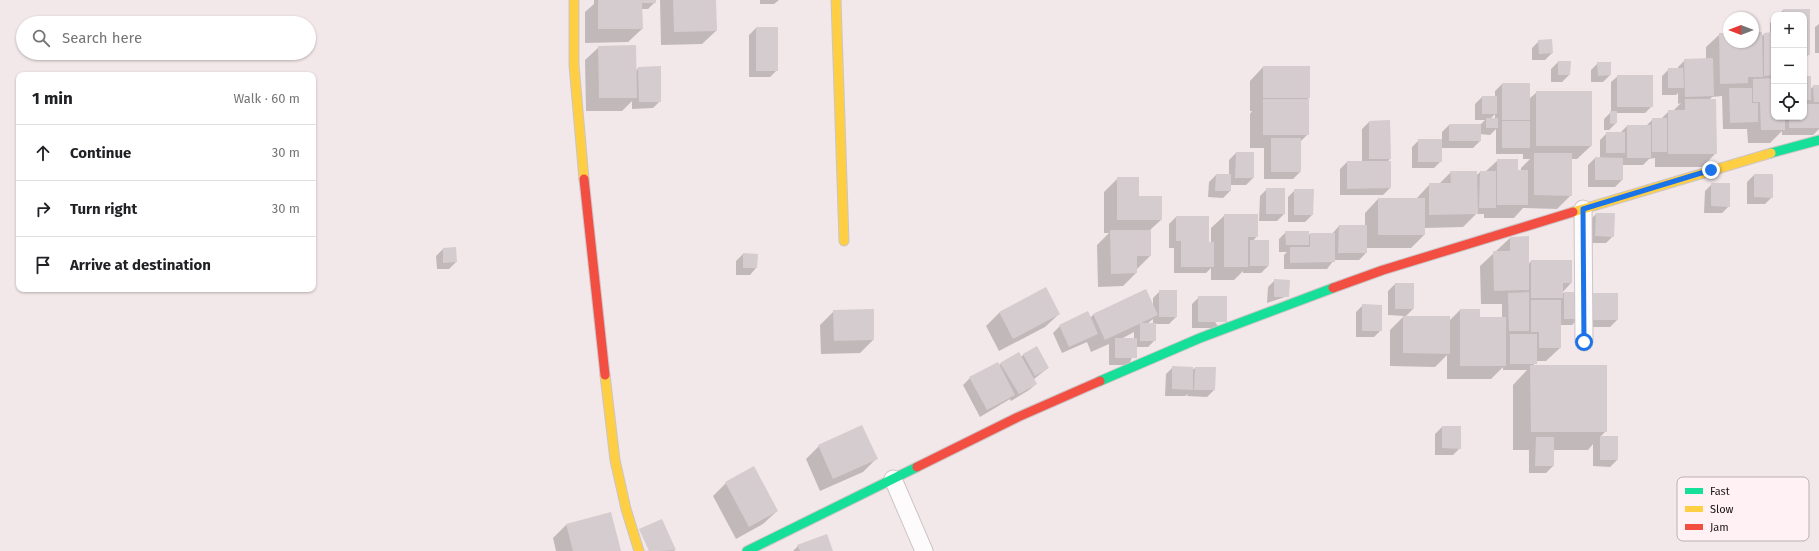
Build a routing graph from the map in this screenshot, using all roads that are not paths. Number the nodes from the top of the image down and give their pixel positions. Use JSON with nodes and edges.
{"nodes":[{"id":1,"x":574,"y":0,"type":"edge"},
{"id":2,"x":836,"y":0,"type":"edge"},
{"id":3,"x":1819,"y":140,"type":"edge"},
{"id":4,"x":1583,"y":209,"type":"junction"},
{"id":5,"x":844,"y":241,"type":"dead end"},
{"id":6,"x":1584,"y":342,"type":"dead end"},
{"id":7,"x":893,"y":479,"type":"junction"},
{"id":8,"x":638,"y":551,"type":"edge"},
{"id":9,"x":747,"y":551,"type":"edge"},
{"id":10,"x":924,"y":551,"type":"edge"}],
"edges":[{"from":1,"to":8,"type":"street"},
{"from":2,"to":5,"type":"street"},
{"from":3,"to":4,"type":"street"},
{"from":4,"to":6,"type":"lane"},
{"from":4,"to":7,"type":"street"},
{"from":7,"to":9,"type":"street"},
{"from":7,"to":10,"type":"lane"}]}
